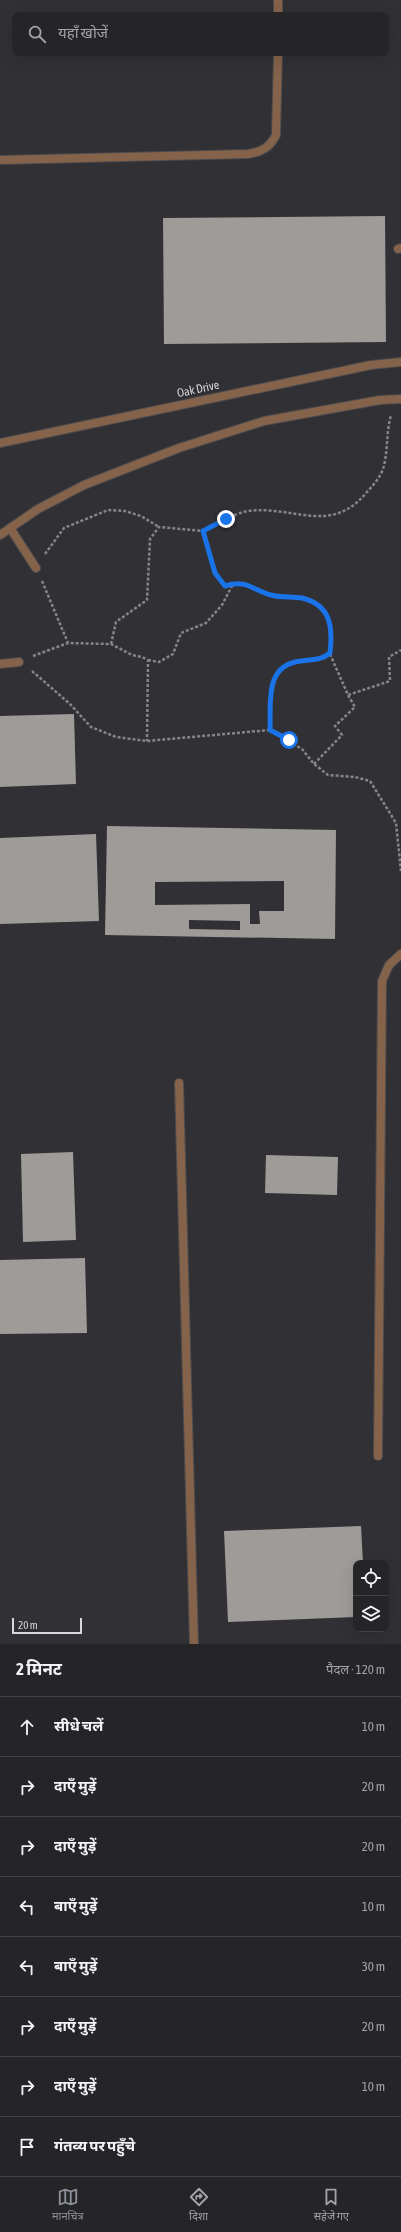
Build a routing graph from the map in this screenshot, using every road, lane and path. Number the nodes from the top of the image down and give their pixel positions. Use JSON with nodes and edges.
{"nodes":[{"id":1,"x":278,"y":0,"type":"edge"},
{"id":2,"x":278,"y":12,"type":"edge"},
{"id":3,"x":278,"y":56,"type":"edge"},
{"id":4,"x":0,"y":160,"type":"edge"},
{"id":5,"x":401,"y":362,"type":"edge"},
{"id":6,"x":401,"y":399,"type":"edge"},
{"id":7,"x":392,"y":412,"type":"dead end"},
{"id":8,"x":0,"y":443,"type":"edge"},
{"id":9,"x":159,"y":527,"type":"junction"},
{"id":10,"x":10,"y":528,"type":"junction"},
{"id":11,"x":203,"y":531,"type":"junction"},
{"id":12,"x":0,"y":535,"type":"edge"},
{"id":13,"x":36,"y":568,"type":"junction"},
{"id":14,"x":234,"y":583,"type":"junction"},
{"id":15,"x":68,"y":643,"type":"junction"},
{"id":16,"x":111,"y":644,"type":"junction"},
{"id":17,"x":401,"y":650,"type":"edge"},
{"id":18,"x":330,"y":653,"type":"junction"},
{"id":19,"x":148,"y":660,"type":"junction"},
{"id":20,"x":19,"y":662,"type":"junction"},
{"id":21,"x":0,"y":664,"type":"edge"},
{"id":22,"x":348,"y":695,"type":"junction"},
{"id":23,"x":270,"y":730,"type":"junction"},
{"id":24,"x":147,"y":741,"type":"junction"},
{"id":25,"x":314,"y":764,"type":"junction"},
{"id":26,"x":401,"y":871,"type":"edge"},
{"id":27,"x":401,"y":954,"type":"edge"},
{"id":28,"x":179,"y":1083,"type":"dead end"},
{"id":29,"x":378,"y":1456,"type":"dead end"},
{"id":30,"x":194,"y":1644,"type":"edge"}],
"edges":[{"from":1,"to":2,"type":"street"},
{"from":3,"to":4,"type":"street"},
{"from":5,"to":8,"type":"street","name":"Oak Drive"},
{"from":6,"to":10,"type":"street"},
{"from":7,"to":11,"type":"path"},
{"from":9,"to":11,"type":"path"},
{"from":9,"to":13,"type":"path"},
{"from":9,"to":16,"type":"path"},
{"from":10,"to":12,"type":"street"},
{"from":10,"to":13,"type":"street"},
{"from":11,"to":14,"type":"path"},
{"from":13,"to":15,"type":"path"},
{"from":14,"to":18,"type":"path"},
{"from":14,"to":19,"type":"path"},
{"from":15,"to":16,"type":"path"},
{"from":15,"to":20,"type":"path"},
{"from":16,"to":19,"type":"path"},
{"from":17,"to":22,"type":"path"},
{"from":18,"to":22,"type":"path"},
{"from":18,"to":23,"type":"path"},
{"from":19,"to":24,"type":"path"},
{"from":20,"to":21,"type":"street"},
{"from":20,"to":24,"type":"path"},
{"from":22,"to":25,"type":"path"},
{"from":23,"to":24,"type":"path"},
{"from":23,"to":25,"type":"path"},
{"from":25,"to":26,"type":"path"},
{"from":27,"to":29,"type":"street"},
{"from":28,"to":30,"type":"street"}]}
